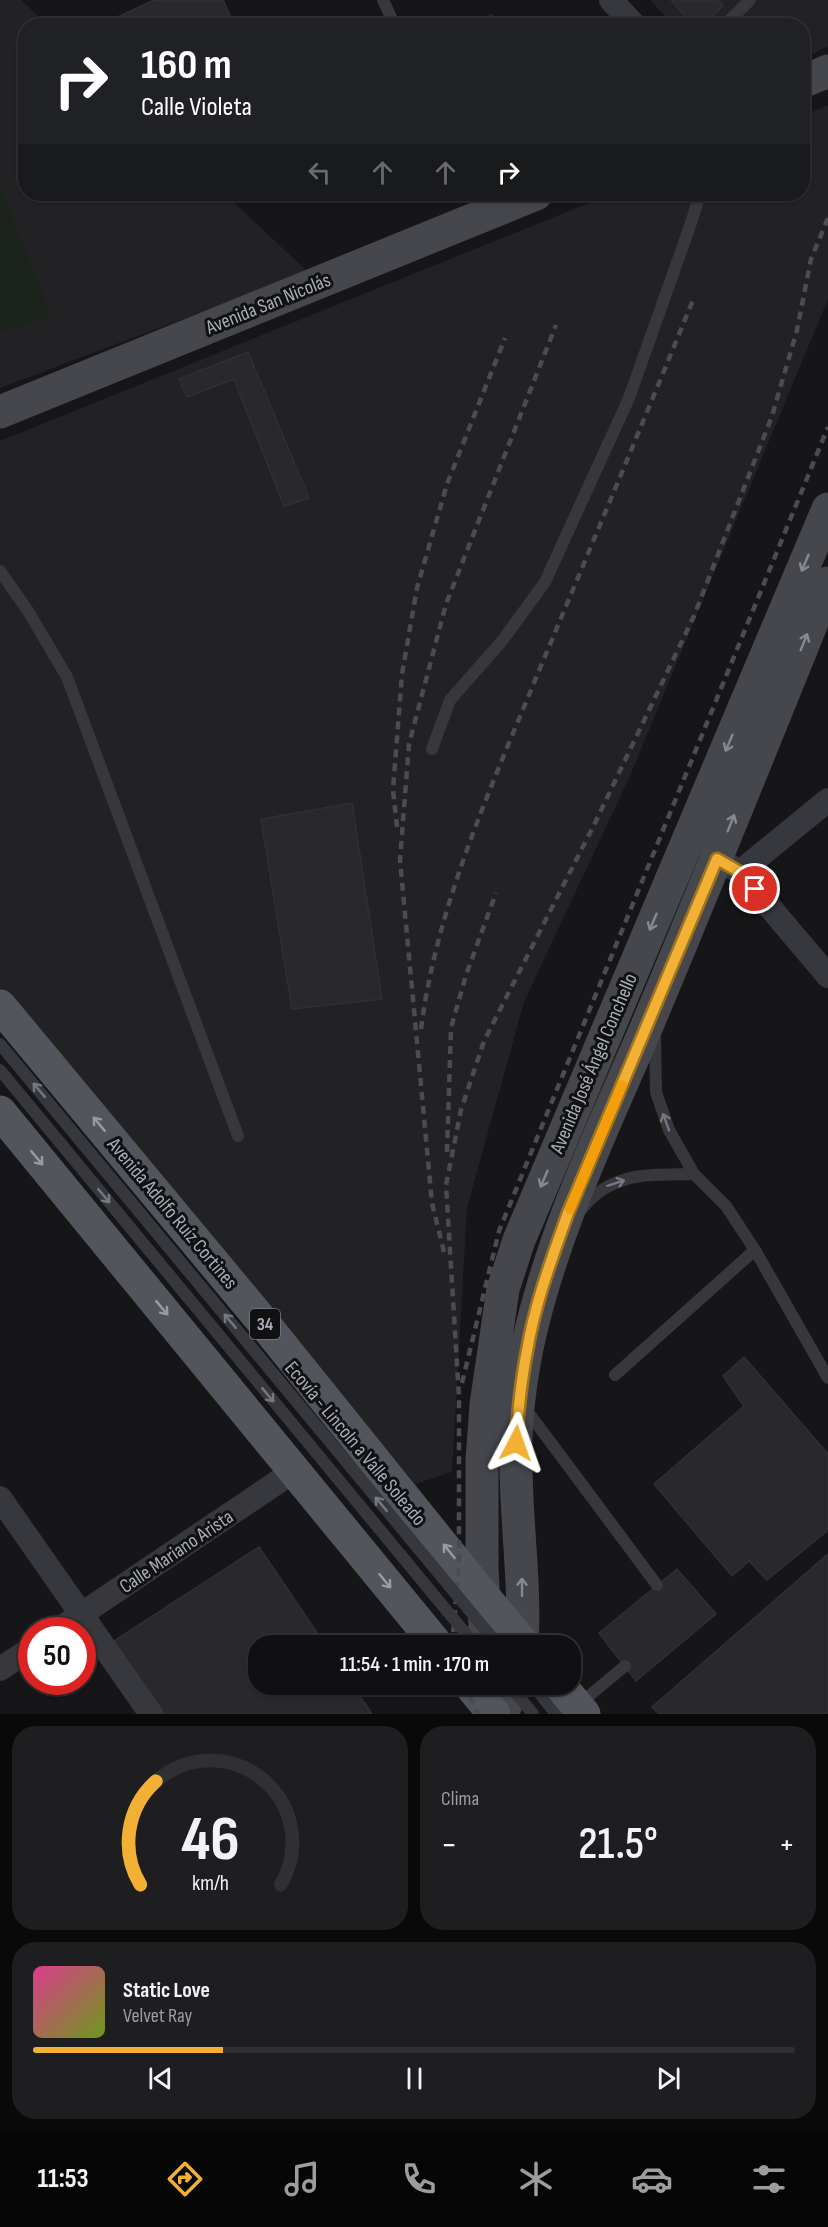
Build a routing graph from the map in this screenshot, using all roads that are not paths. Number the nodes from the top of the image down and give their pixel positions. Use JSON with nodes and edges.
{"nodes":[{"id":1,"x":383,"y":0,"type":"edge"},
{"id":2,"x":611,"y":0,"type":"edge"},
{"id":3,"x":750,"y":0,"type":"edge"},
{"id":4,"x":391,"y":18,"type":"edge"},
{"id":5,"x":628,"y":18,"type":"edge"},
{"id":6,"x":732,"y":18,"type":"edge"},
{"id":7,"x":828,"y":71,"type":"edge"},
{"id":8,"x":810,"y":79,"type":"edge"},
{"id":9,"x":514,"y":201,"type":"edge"},
{"id":10,"x":698,"y":201,"type":"edge"},
{"id":11,"x":0,"y":412,"type":"edge"},
{"id":12,"x":828,"y":509,"type":"edge"},
{"id":13,"x":0,"y":571,"type":"edge"},
{"id":14,"x":828,"y":583,"type":"edge"},
{"id":15,"x":432,"y":749,"type":"dead end"},
{"id":16,"x":828,"y":800,"type":"edge"},
{"id":17,"x":729,"y":865,"type":"junction"},
{"id":18,"x":828,"y":976,"type":"edge"},
{"id":19,"x":656,"y":1004,"type":"junction"},
{"id":20,"x":0,"y":1006,"type":"edge"},
{"id":21,"x":0,"y":1044,"type":"edge"},
{"id":22,"x":0,"y":1070,"type":"edge"},
{"id":23,"x":0,"y":1113,"type":"edge"},
{"id":24,"x":238,"y":1136,"type":"dead end"},
{"id":25,"x":694,"y":1174,"type":"junction"},
{"id":26,"x":560,"y":1236,"type":"junction"},
{"id":27,"x":755,"y":1250,"type":"junction"},
{"id":28,"x":262,"y":1321,"type":"junction"},
{"id":29,"x":205,"y":1360,"type":"junction"},
{"id":30,"x":615,"y":1375,"type":"dead end"},
{"id":31,"x":828,"y":1378,"type":"edge"},
{"id":32,"x":519,"y":1400,"type":"junction"},
{"id":33,"x":294,"y":1471,"type":"junction"},
{"id":34,"x":0,"y":1498,"type":"edge"},
{"id":35,"x":657,"y":1585,"type":"dead end"},
{"id":36,"x":484,"y":1598,"type":"junction"},
{"id":37,"x":81,"y":1615,"type":"junction"},
{"id":38,"x":78,"y":1617,"type":"edge"},
{"id":39,"x":429,"y":1635,"type":"edge"},
{"id":40,"x":467,"y":1635,"type":"edge"},
{"id":41,"x":484,"y":1635,"type":"edge"},
{"id":42,"x":508,"y":1635,"type":"edge"},
{"id":43,"x":510,"y":1635,"type":"edge"},
{"id":44,"x":518,"y":1635,"type":"edge"},
{"id":45,"x":18,"y":1658,"type":"edge"},
{"id":46,"x":624,"y":1666,"type":"dead end"},
{"id":47,"x":0,"y":1670,"type":"edge"},
{"id":48,"x":478,"y":1695,"type":"edge"},
{"id":49,"x":510,"y":1695,"type":"edge"},
{"id":50,"x":518,"y":1695,"type":"edge"},
{"id":51,"x":552,"y":1695,"type":"edge"},
{"id":52,"x":569,"y":1704,"type":"edge"},
{"id":53,"x":151,"y":1714,"type":"edge"},
{"id":54,"x":494,"y":1714,"type":"edge"},
{"id":55,"x":502,"y":1714,"type":"edge"},
{"id":56,"x":533,"y":1714,"type":"edge"}],
"edges":[{"from":1,"to":4,"type":"lane"},
{"from":2,"to":5,"type":"street"},
{"from":3,"to":6,"type":"lane"},
{"from":7,"to":8,"type":"main road"},
{"from":9,"to":11,"type":"main road","name":"Avenida San Nicolás"},
{"from":10,"to":15,"type":"lane"},
{"from":12,"to":36,"type":"main road","name":"Avenida José Ángel Conchello","one_way":true},
{"from":13,"to":24,"type":"lane"},
{"from":17,"to":14,"type":"main road","name":"Avenida José Ángel Conchello","one_way":true},
{"from":16,"to":17,"type":"street"},
{"from":17,"to":18,"type":"street"},
{"from":17,"to":19,"type":"main road","name":"Avenida José Ángel Conchello"},
{"from":25,"to":19,"type":"lane","one_way":true},
{"from":19,"to":26,"type":"main road","name":"Avenida José Ángel Conchello"},
{"from":28,"to":20,"type":"main road","name":"Avenida Adolfo Ruíz Cortines","number":"34","one_way":true},
{"from":42,"to":21,"type":"lane","name":"Ecovía - Lincoln a Valle Soleado","one_way":true,"bridge":true},
{"from":22,"to":40,"type":"lane","one_way":true,"bridge":true},
{"from":23,"to":29,"type":"main road","one_way":true},
{"from":26,"to":25,"type":"lane","one_way":true},
{"from":25,"to":27,"type":"lane"},
{"from":26,"to":32,"type":"main road","name":"Avenida José Ángel Conchello"},
{"from":27,"to":30,"type":"lane"},
{"from":27,"to":31,"type":"lane"},
{"from":28,"to":29,"type":"main road"},
{"from":36,"to":28,"type":"main road","name":"Avenida Adolfo Ruíz Cortines","number":"34","one_way":true},
{"from":29,"to":33,"type":"main road"},
{"from":32,"to":35,"type":"lane"},
{"from":44,"to":32,"type":"main road","name":"Avenida José Ángel Conchello","one_way":true},
{"from":33,"to":37,"type":"street","name":"Calle Mariano Arista"},
{"from":33,"to":39,"type":"main road","one_way":true},
{"from":34,"to":37,"type":"street"},
{"from":36,"to":41,"type":"main road","name":"Avenida José Ángel Conchello"},
{"from":36,"to":43,"type":"main road","name":"Avenida Adolfo Ruíz Cortines","number":"34"},
{"from":37,"to":38,"type":"street","name":"Calle Mariano Arista"},
{"from":37,"to":53,"type":"street"},
{"from":45,"to":47,"type":"street"},
{"from":46,"to":52,"type":"lane"},
{"from":48,"to":54,"type":"main road"},
{"from":49,"to":55,"type":"main road"},
{"from":50,"to":56,"type":"lane","bridge":true},
{"from":51,"to":52,"type":"lane"}]}
